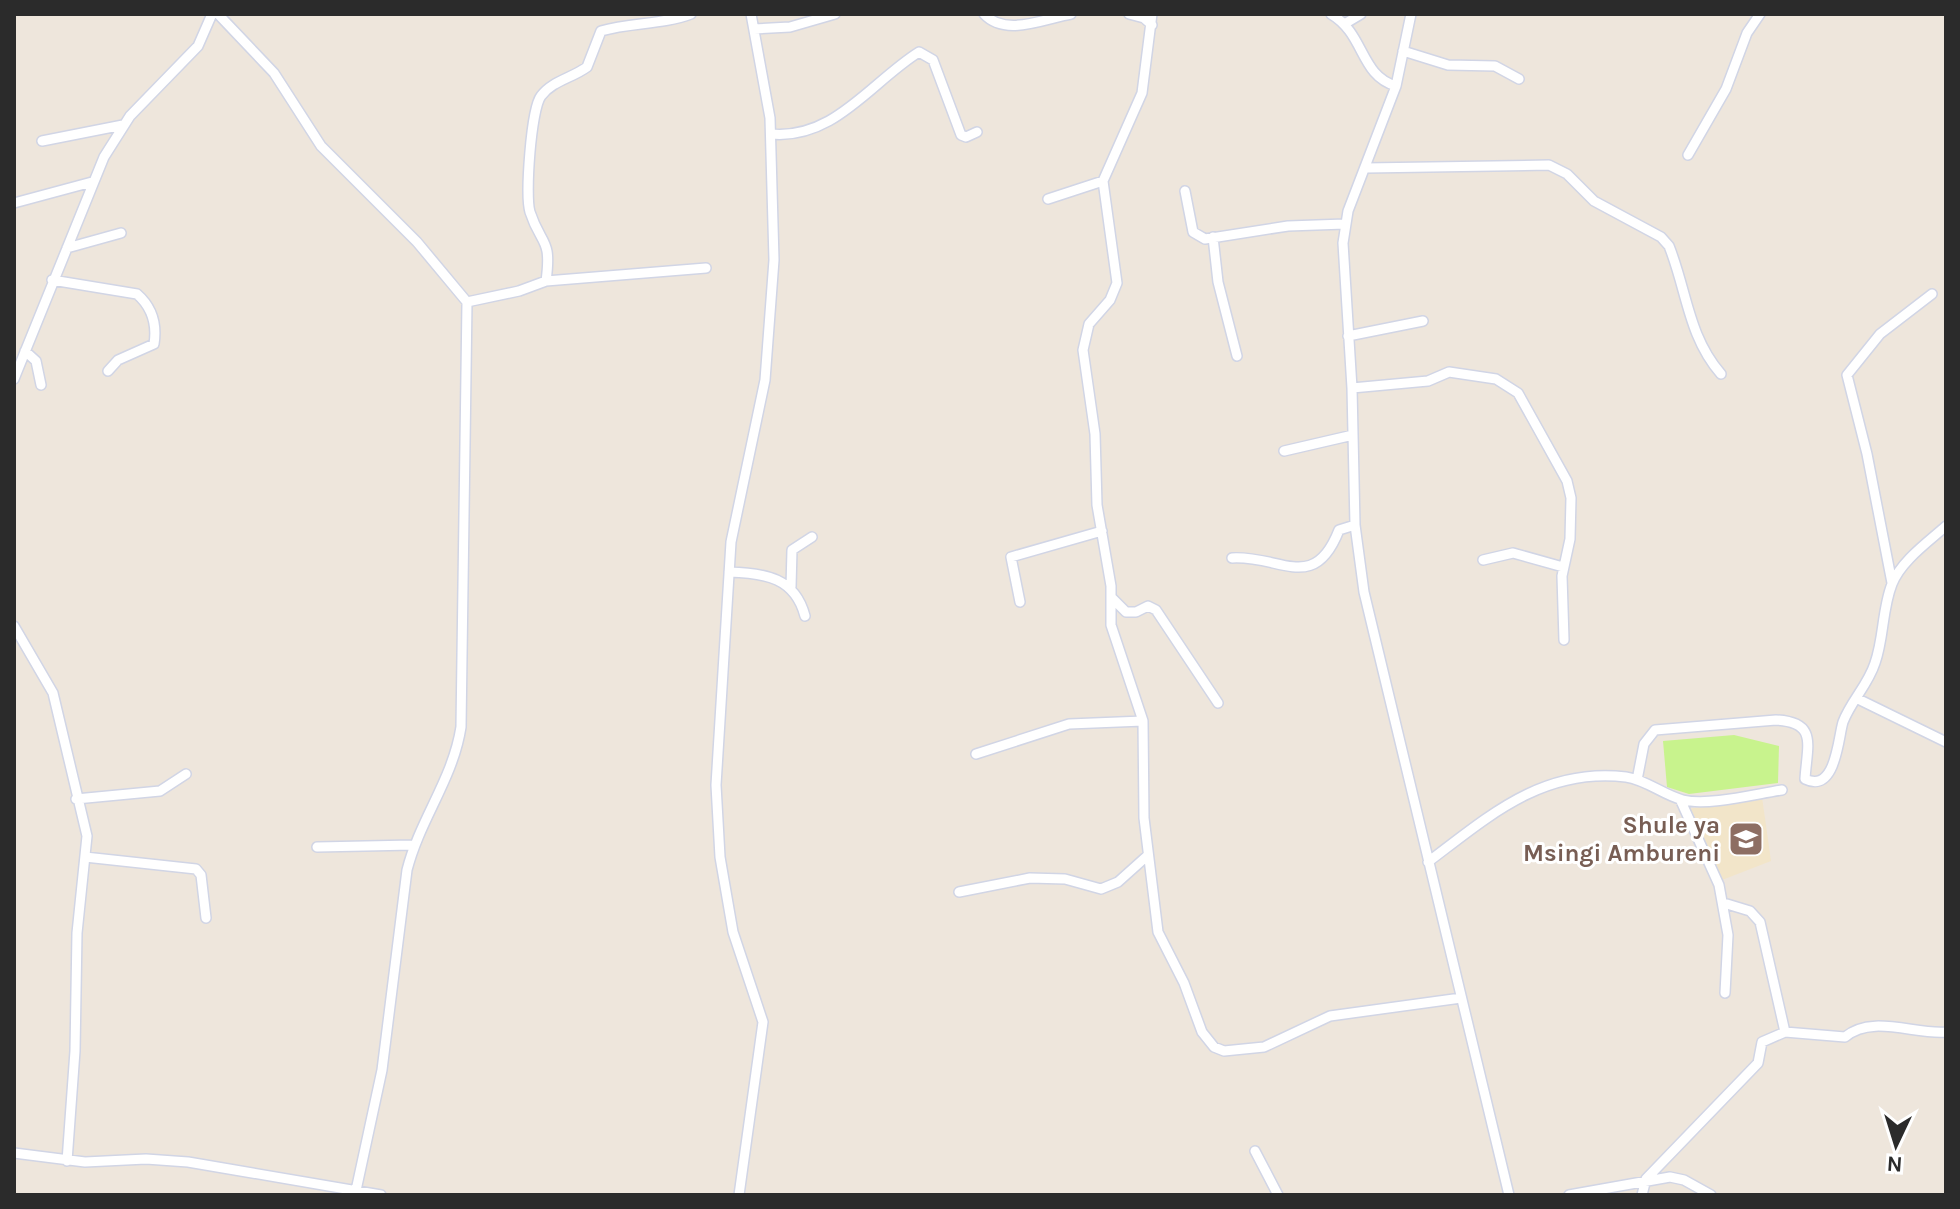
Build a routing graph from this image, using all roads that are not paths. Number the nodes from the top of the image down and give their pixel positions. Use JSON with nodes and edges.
{"nodes":[{"id":1,"x":215,"y":14,"type":"edge"},
{"id":2,"x":691,"y":14,"type":"edge"},
{"id":3,"x":751,"y":14,"type":"edge"},
{"id":4,"x":835,"y":14,"type":"edge"},
{"id":5,"x":984,"y":14,"type":"edge"},
{"id":6,"x":1071,"y":14,"type":"edge"},
{"id":7,"x":1129,"y":14,"type":"edge"},
{"id":8,"x":1152,"y":14,"type":"edge"},
{"id":9,"x":1331,"y":14,"type":"edge"},
{"id":10,"x":1361,"y":14,"type":"edge"},
{"id":11,"x":1760,"y":14,"type":"edge"},
{"id":12,"x":1409,"y":15,"type":"edge"},
{"id":13,"x":1346,"y":23,"type":"junction"},
{"id":14,"x":1152,"y":25,"type":"junction"},
{"id":15,"x":754,"y":29,"type":"junction"},
{"id":16,"x":1403,"y":51,"type":"junction"},
{"id":17,"x":1519,"y":79,"type":"dead end"},
{"id":18,"x":1396,"y":86,"type":"junction"},
{"id":19,"x":123,"y":125,"type":"junction"},
{"id":20,"x":977,"y":132,"type":"dead end"},
{"id":21,"x":771,"y":134,"type":"junction"},
{"id":22,"x":42,"y":141,"type":"dead end"},
{"id":23,"x":1688,"y":155,"type":"dead end"},
{"id":24,"x":1366,"y":168,"type":"junction"},
{"id":25,"x":1103,"y":181,"type":"junction"},
{"id":26,"x":92,"y":182,"type":"junction"},
{"id":27,"x":1185,"y":191,"type":"dead end"},
{"id":28,"x":1048,"y":199,"type":"dead end"},
{"id":29,"x":14,"y":203,"type":"edge"},
{"id":30,"x":1345,"y":224,"type":"junction"},
{"id":31,"x":121,"y":233,"type":"dead end"},
{"id":32,"x":1213,"y":237,"type":"junction"},
{"id":33,"x":67,"y":248,"type":"junction"},
{"id":34,"x":706,"y":268,"type":"dead end"},
{"id":35,"x":52,"y":280,"type":"junction"},
{"id":36,"x":546,"y":281,"type":"junction"},
{"id":37,"x":1932,"y":294,"type":"dead end"},
{"id":38,"x":467,"y":302,"type":"junction"},
{"id":39,"x":1423,"y":321,"type":"dead end"},
{"id":40,"x":1348,"y":336,"type":"junction"},
{"id":41,"x":25,"y":351,"type":"junction"},
{"id":42,"x":1237,"y":356,"type":"dead end"},
{"id":43,"x":108,"y":371,"type":"dead end"},
{"id":44,"x":1721,"y":374,"type":"dead end"},
{"id":45,"x":14,"y":379,"type":"edge"},
{"id":46,"x":41,"y":385,"type":"dead end"},
{"id":47,"x":1352,"y":388,"type":"junction"},
{"id":48,"x":1353,"y":435,"type":"junction"},
{"id":49,"x":1284,"y":451,"type":"dead end"},
{"id":50,"x":1355,"y":525,"type":"junction"},
{"id":51,"x":1946,"y":526,"type":"edge"},
{"id":52,"x":1102,"y":531,"type":"junction"},
{"id":53,"x":812,"y":537,"type":"dead end"},
{"id":54,"x":1232,"y":558,"type":"dead end"},
{"id":55,"x":1483,"y":560,"type":"dead end"},
{"id":56,"x":1563,"y":567,"type":"junction"},
{"id":57,"x":729,"y":572,"type":"junction"},
{"id":58,"x":1892,"y":583,"type":"junction"},
{"id":59,"x":791,"y":587,"type":"junction"},
{"id":60,"x":1111,"y":597,"type":"junction"},
{"id":61,"x":1020,"y":602,"type":"dead end"},
{"id":62,"x":805,"y":616,"type":"dead end"},
{"id":63,"x":14,"y":626,"type":"edge"},
{"id":64,"x":1564,"y":640,"type":"dead end"},
{"id":65,"x":1858,"y":699,"type":"junction"},
{"id":66,"x":1218,"y":703,"type":"dead end"},
{"id":67,"x":1143,"y":721,"type":"junction"},
{"id":68,"x":1946,"y":742,"type":"edge"},
{"id":69,"x":976,"y":754,"type":"dead end"},
{"id":70,"x":186,"y":774,"type":"dead end"},
{"id":71,"x":1637,"y":780,"type":"junction"},
{"id":72,"x":1782,"y":790,"type":"dead end"},
{"id":73,"x":76,"y":799,"type":"junction"},
{"id":74,"x":1680,"y":799,"type":"junction"},
{"id":75,"x":413,"y":845,"type":"junction"},
{"id":76,"x":317,"y":847,"type":"dead end"},
{"id":77,"x":1147,"y":856,"type":"junction"},
{"id":78,"x":85,"y":857,"type":"junction"},
{"id":79,"x":1428,"y":862,"type":"junction"},
{"id":80,"x":959,"y":892,"type":"dead end"},
{"id":81,"x":1727,"y":904,"type":"dead end"},
{"id":82,"x":206,"y":918,"type":"dead end"},
{"id":83,"x":1725,"y":993,"type":"dead end"},
{"id":84,"x":1461,"y":998,"type":"junction"},
{"id":85,"x":1785,"y":1032,"type":"junction"},
{"id":86,"x":1946,"y":1032,"type":"edge"},
{"id":87,"x":1255,"y":1151,"type":"dead end"},
{"id":88,"x":14,"y":1153,"type":"edge"},
{"id":89,"x":67,"y":1161,"type":"junction"},
{"id":90,"x":1646,"y":1179,"type":"junction"},
{"id":91,"x":356,"y":1192,"type":"edge"},
{"id":92,"x":381,"y":1195,"type":"edge"},
{"id":93,"x":739,"y":1195,"type":"edge"},
{"id":94,"x":1278,"y":1195,"type":"edge"},
{"id":95,"x":1509,"y":1195,"type":"edge"},
{"id":96,"x":1569,"y":1195,"type":"edge"},
{"id":97,"x":1642,"y":1195,"type":"edge"},
{"id":98,"x":1711,"y":1195,"type":"edge"}],
"edges":[{"from":1,"to":19,"type":"street"},
{"from":1,"to":38,"type":"street"},
{"from":2,"to":36,"type":"street"},
{"from":3,"to":15,"type":"street"},
{"from":4,"to":15,"type":"street"},
{"from":5,"to":6,"type":"street"},
{"from":7,"to":14,"type":"street"},
{"from":8,"to":14,"type":"street"},
{"from":9,"to":13,"type":"street"},
{"from":10,"to":13,"type":"street"},
{"from":11,"to":23,"type":"street"},
{"from":12,"to":16,"type":"street"},
{"from":13,"to":18,"type":"street"},
{"from":14,"to":25,"type":"street"},
{"from":15,"to":21,"type":"street"},
{"from":16,"to":17,"type":"street"},
{"from":16,"to":18,"type":"street"},
{"from":18,"to":24,"type":"street"},
{"from":19,"to":22,"type":"street"},
{"from":19,"to":26,"type":"street"},
{"from":20,"to":21,"type":"street"},
{"from":21,"to":57,"type":"street"},
{"from":24,"to":30,"type":"street"},
{"from":24,"to":44,"type":"street"},
{"from":25,"to":28,"type":"street"},
{"from":25,"to":52,"type":"street"},
{"from":26,"to":29,"type":"street"},
{"from":26,"to":33,"type":"street"},
{"from":27,"to":32,"type":"street"},
{"from":30,"to":32,"type":"street"},
{"from":30,"to":40,"type":"street"},
{"from":31,"to":33,"type":"street"},
{"from":32,"to":42,"type":"street"},
{"from":33,"to":35,"type":"street"},
{"from":34,"to":36,"type":"street"},
{"from":35,"to":41,"type":"street"},
{"from":35,"to":43,"type":"street"},
{"from":36,"to":38,"type":"street"},
{"from":37,"to":58,"type":"street"},
{"from":38,"to":75,"type":"street"},
{"from":39,"to":40,"type":"street"},
{"from":40,"to":47,"type":"street"},
{"from":41,"to":45,"type":"street"},
{"from":41,"to":46,"type":"street"},
{"from":47,"to":48,"type":"street"},
{"from":47,"to":56,"type":"street"},
{"from":48,"to":49,"type":"street"},
{"from":48,"to":50,"type":"street"},
{"from":50,"to":54,"type":"street"},
{"from":50,"to":79,"type":"street"},
{"from":51,"to":58,"type":"street"},
{"from":52,"to":60,"type":"street"},
{"from":52,"to":61,"type":"street"},
{"from":53,"to":59,"type":"street"},
{"from":55,"to":56,"type":"street"},
{"from":56,"to":64,"type":"street"},
{"from":57,"to":59,"type":"street"},
{"from":57,"to":93,"type":"street"},
{"from":58,"to":65,"type":"street"},
{"from":59,"to":62,"type":"street"},
{"from":60,"to":66,"type":"street"},
{"from":60,"to":67,"type":"street"},
{"from":63,"to":73,"type":"street"},
{"from":65,"to":68,"type":"street"},
{"from":65,"to":71,"type":"street"},
{"from":67,"to":69,"type":"street"},
{"from":67,"to":77,"type":"street"},
{"from":70,"to":73,"type":"street"},
{"from":71,"to":74,"type":"street"},
{"from":71,"to":79,"type":"street"},
{"from":72,"to":74,"type":"street"},
{"from":73,"to":78,"type":"street"},
{"from":74,"to":83,"type":"street"},
{"from":75,"to":76,"type":"street"},
{"from":75,"to":91,"type":"street"},
{"from":77,"to":80,"type":"street"},
{"from":77,"to":84,"type":"street"},
{"from":78,"to":82,"type":"street"},
{"from":78,"to":89,"type":"street"},
{"from":79,"to":84,"type":"street"},
{"from":81,"to":85,"type":"street"},
{"from":84,"to":95,"type":"street"},
{"from":85,"to":86,"type":"street"},
{"from":85,"to":90,"type":"street"},
{"from":87,"to":94,"type":"street"},
{"from":88,"to":89,"type":"street"},
{"from":89,"to":91,"type":"street"},
{"from":90,"to":96,"type":"street"},
{"from":90,"to":97,"type":"street"},
{"from":90,"to":98,"type":"street"},
{"from":91,"to":92,"type":"street"}]}
